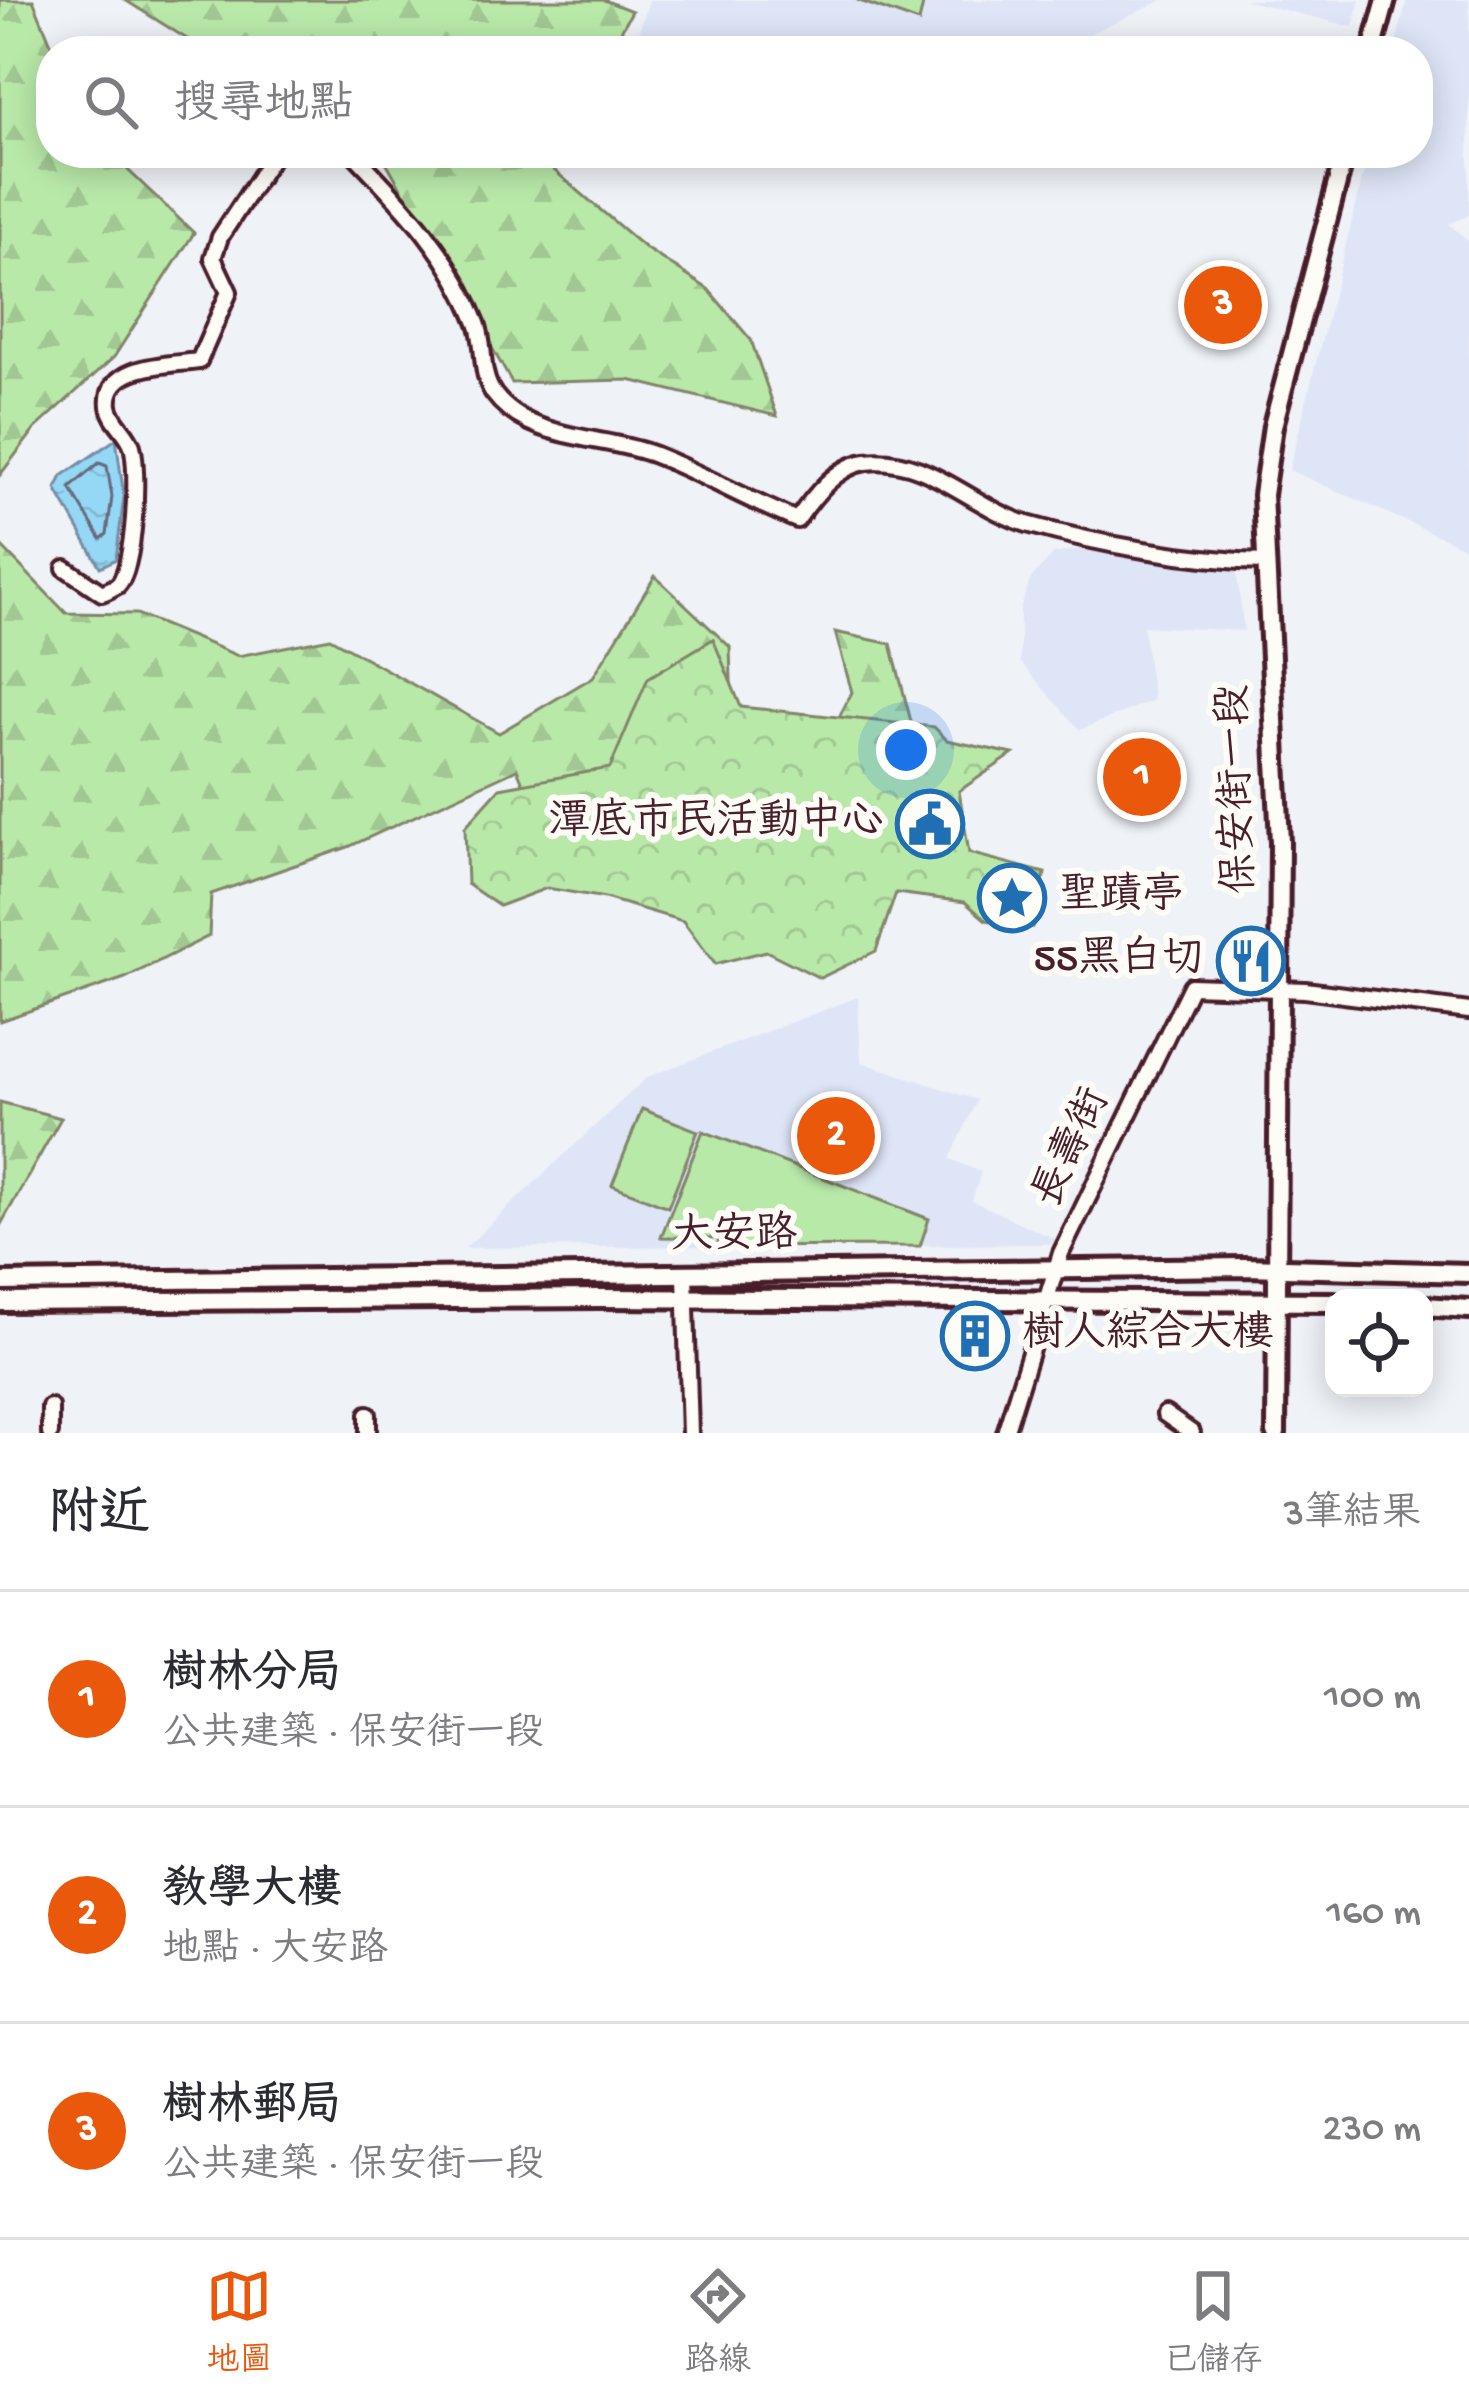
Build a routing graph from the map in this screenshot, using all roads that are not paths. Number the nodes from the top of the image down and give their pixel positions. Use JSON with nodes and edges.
{"nodes":[{"id":1,"x":1386,"y":0,"type":"edge"},
{"id":2,"x":1376,"y":36,"type":"edge"},
{"id":3,"x":265,"y":168,"type":"edge"},
{"id":4,"x":369,"y":168,"type":"edge"},
{"id":5,"x":1342,"y":168,"type":"edge"},
{"id":6,"x":1264,"y":562,"type":"junction"},
{"id":7,"x":65,"y":568,"type":"dead end"},
{"id":8,"x":1282,"y":990,"type":"junction"},
{"id":9,"x":1469,"y":1011,"type":"edge"},
{"id":10,"x":1275,"y":1267,"type":"junction"},
{"id":11,"x":1055,"y":1270,"type":"junction"},
{"id":12,"x":1469,"y":1273,"type":"edge"},
{"id":13,"x":685,"y":1275,"type":"junction"},
{"id":14,"x":0,"y":1282,"type":"edge"},
{"id":15,"x":688,"y":1298,"type":"junction"},
{"id":16,"x":1275,"y":1300,"type":"junction"},
{"id":17,"x":1043,"y":1301,"type":"junction"},
{"id":18,"x":0,"y":1302,"type":"edge"},
{"id":19,"x":1325,"y":1302,"type":"edge"},
{"id":20,"x":1433,"y":1307,"type":"edge"},
{"id":21,"x":1469,"y":1309,"type":"edge"},
{"id":22,"x":50,"y":1407,"type":"dead end"},
{"id":23,"x":368,"y":1414,"type":"dead end"},
{"id":24,"x":1165,"y":1414,"type":"dead end"},
{"id":25,"x":50,"y":1433,"type":"edge"},
{"id":26,"x":368,"y":1433,"type":"edge"},
{"id":27,"x":690,"y":1433,"type":"edge"},
{"id":28,"x":1005,"y":1433,"type":"edge"},
{"id":29,"x":1192,"y":1433,"type":"edge"},
{"id":30,"x":1276,"y":1433,"type":"edge"}],
"edges":[{"from":1,"to":2,"type":"street"},
{"from":3,"to":7,"type":"street"},
{"from":4,"to":6,"type":"street"},
{"from":5,"to":6,"type":"street","name":"保安街一段"},
{"from":6,"to":8,"type":"street","name":"保安街一段"},
{"from":8,"to":9,"type":"street"},
{"from":8,"to":10,"type":"street","name":"保安街一段"},
{"from":8,"to":11,"type":"street","name":"長壽街"},
{"from":10,"to":11,"type":"street","name":"大安路"},
{"from":10,"to":12,"type":"street","name":"大安路"},
{"from":10,"to":16,"type":"street","name":"保安街一段"},
{"from":11,"to":13,"type":"street","name":"大安路"},
{"from":11,"to":17,"type":"street","name":"長壽街"},
{"from":13,"to":14,"type":"street","name":"大安路"},
{"from":13,"to":15,"type":"street"},
{"from":15,"to":17,"type":"street","name":"大安路"},
{"from":15,"to":18,"type":"street","name":"大安路"},
{"from":15,"to":27,"type":"street"},
{"from":16,"to":17,"type":"street","name":"大安路"},
{"from":16,"to":19,"type":"street","name":"大安路"},
{"from":16,"to":30,"type":"street","name":"保安街一段"},
{"from":17,"to":28,"type":"street","name":"長壽街"},
{"from":20,"to":21,"type":"street"},
{"from":22,"to":25,"type":"street"},
{"from":23,"to":26,"type":"street"},
{"from":24,"to":29,"type":"street"}]}
